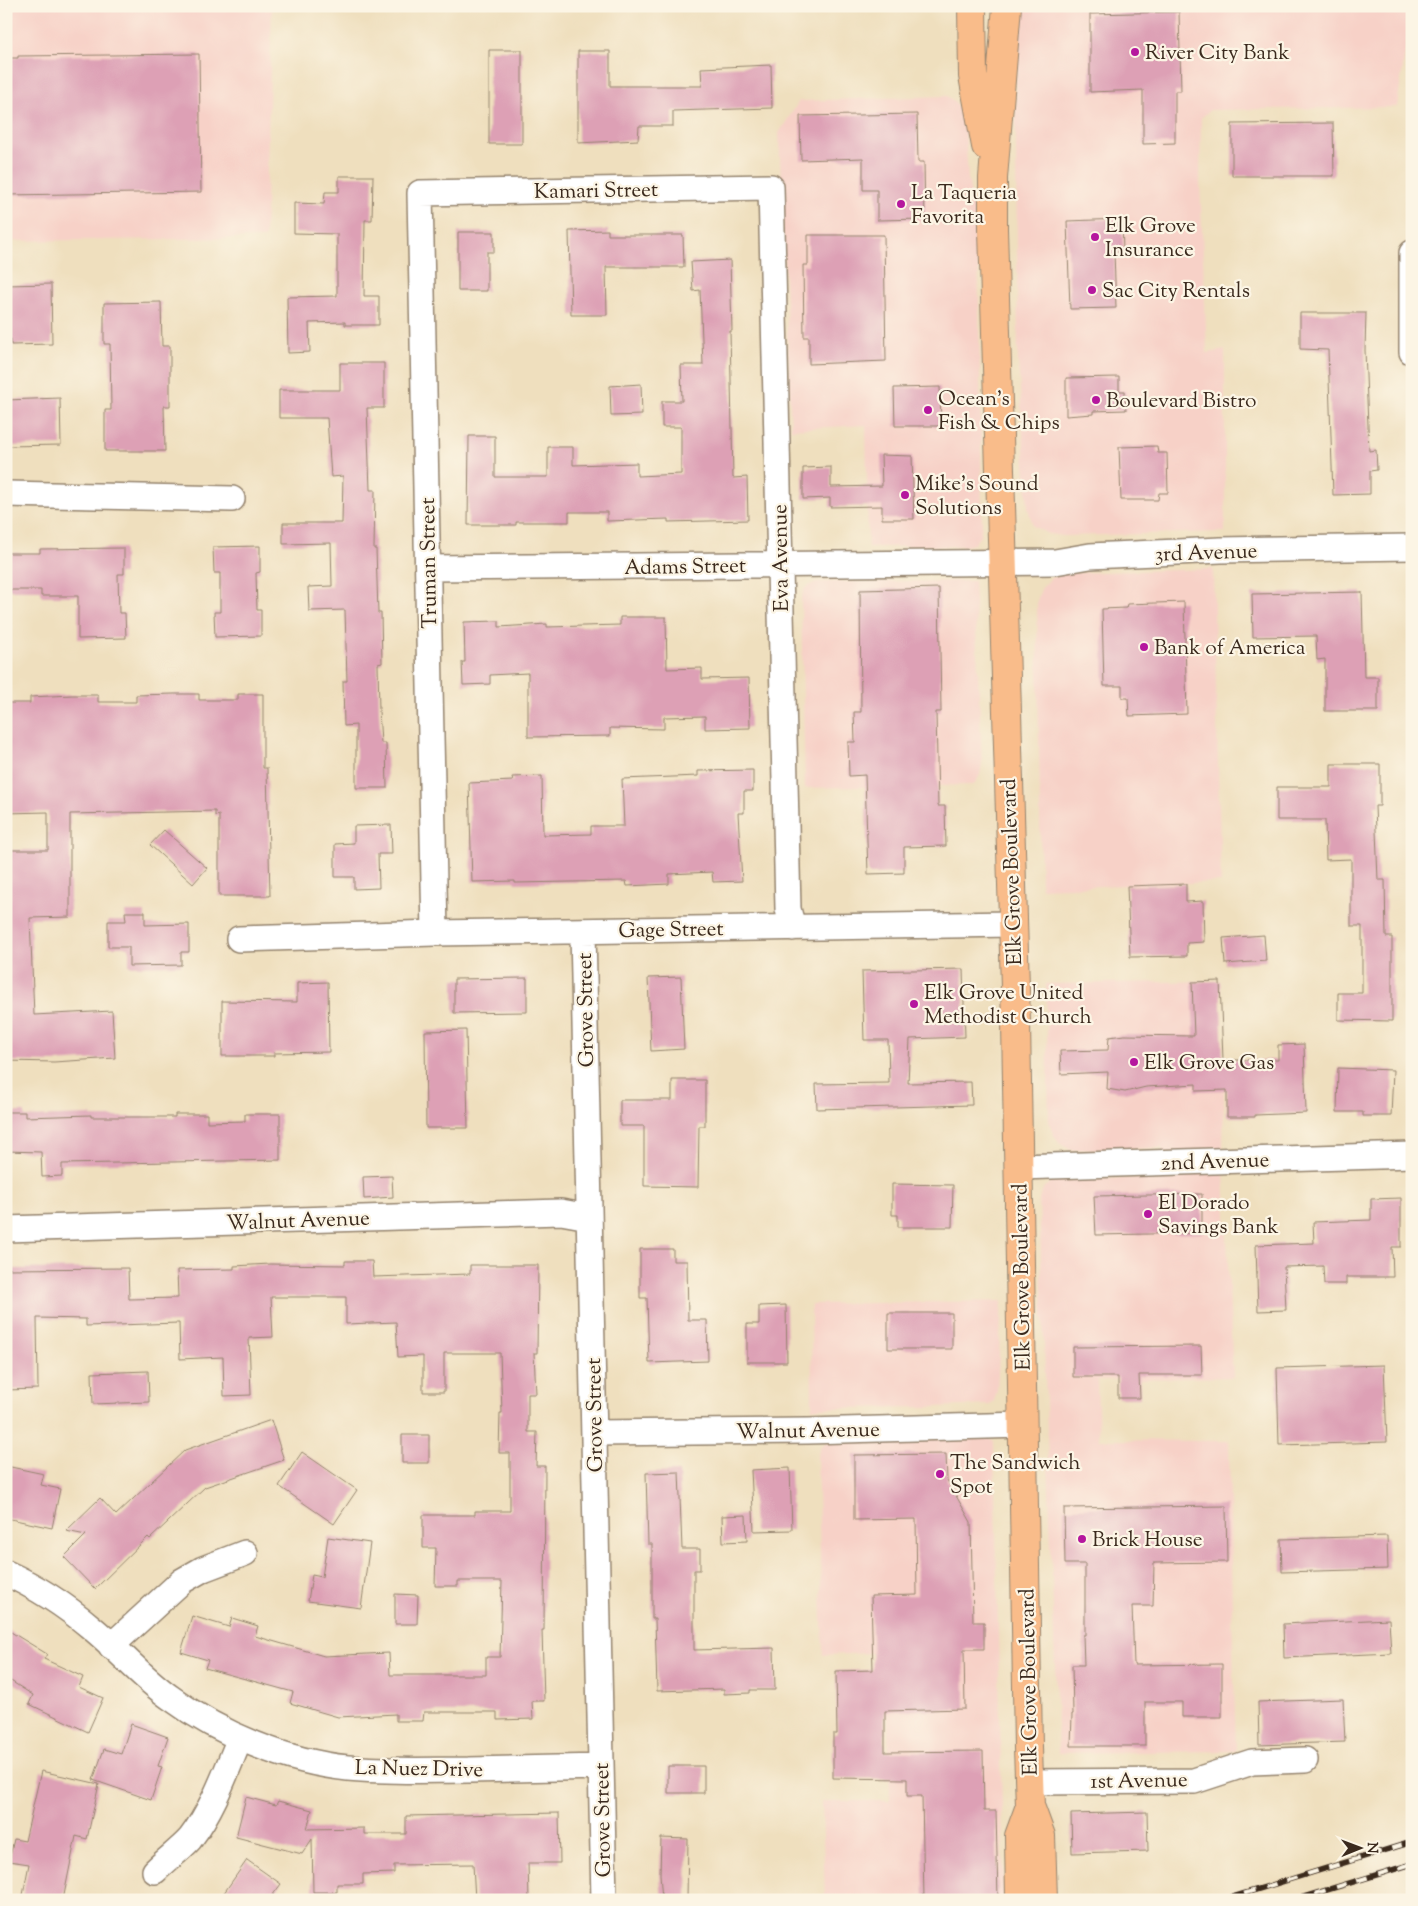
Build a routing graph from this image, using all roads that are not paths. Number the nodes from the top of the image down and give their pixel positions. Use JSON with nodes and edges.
{"nodes":[{"id":1,"x":972,"y":6,"type":"edge"},
{"id":2,"x":1007,"y":6,"type":"edge"},
{"id":3,"x":992,"y":178,"type":"junction"},
{"id":4,"x":771,"y":187,"type":"joint"},
{"id":5,"x":420,"y":193,"type":"joint"},
{"id":6,"x":1412,"y":252,"type":"edge"},
{"id":7,"x":1412,"y":352,"type":"edge"},
{"id":8,"x":6,"y":494,"type":"edge"},
{"id":9,"x":232,"y":499,"type":"dead end"},
{"id":10,"x":1412,"y":547,"type":"edge"},
{"id":11,"x":1002,"y":563,"type":"junction"},
{"id":12,"x":780,"y":565,"type":"junction"},
{"id":13,"x":428,"y":568,"type":"junction"},
{"id":14,"x":1013,"y":924,"type":"junction"},
{"id":15,"x":793,"y":928,"type":"junction"},
{"id":16,"x":583,"y":931,"type":"junction"},
{"id":17,"x":436,"y":933,"type":"junction"},
{"id":18,"x":239,"y":939,"type":"dead end"},
{"id":19,"x":1412,"y":1156,"type":"edge"},
{"id":20,"x":1019,"y":1167,"type":"junction"},
{"id":21,"x":589,"y":1217,"type":"junction"},
{"id":22,"x":6,"y":1228,"type":"edge"},
{"id":23,"x":1023,"y":1425,"type":"junction"},
{"id":24,"x":594,"y":1433,"type":"junction"},
{"id":25,"x":245,"y":1553,"type":"dead end"},
{"id":26,"x":6,"y":1573,"type":"edge"},
{"id":27,"x":111,"y":1646,"type":"junction"},
{"id":28,"x":240,"y":1738,"type":"junction"},
{"id":29,"x":1305,"y":1760,"type":"dead end"},
{"id":30,"x":601,"y":1767,"type":"junction"},
{"id":31,"x":1030,"y":1794,"type":"junction"},
{"id":32,"x":155,"y":1870,"type":"dead end"},
{"id":33,"x":604,"y":1900,"type":"edge"},
{"id":34,"x":1020,"y":1900,"type":"edge"},
{"id":35,"x":1042,"y":1900,"type":"edge"}],
"edges":[{"from":1,"to":3,"type":"main road","name":"Elk Grove Boulevard"},
{"from":2,"to":3,"type":"main road","name":"Elk Grove Boulevard"},
{"from":3,"to":11,"type":"main road","name":"Elk Grove Boulevard"},
{"from":4,"to":5,"type":"street","name":"Kamari Street"},
{"from":4,"to":12,"type":"street","name":"Eva Avenue"},
{"from":5,"to":13,"type":"street","name":"Truman Street"},
{"from":6,"to":7,"type":"street"},
{"from":8,"to":9,"type":"street"},
{"from":10,"to":11,"type":"street","name":"3rd Avenue"},
{"from":11,"to":12,"type":"street","name":"Adams Street"},
{"from":11,"to":14,"type":"main road","name":"Elk Grove Boulevard"},
{"from":12,"to":13,"type":"street","name":"Adams Street"},
{"from":12,"to":15,"type":"street","name":"Eva Avenue"},
{"from":13,"to":17,"type":"street","name":"Truman Street"},
{"from":14,"to":15,"type":"street","name":"Gage Street"},
{"from":14,"to":20,"type":"main road","name":"Elk Grove Boulevard"},
{"from":15,"to":16,"type":"street","name":"Gage Street"},
{"from":16,"to":17,"type":"street","name":"Gage Street"},
{"from":16,"to":21,"type":"street","name":"Grove Street"},
{"from":17,"to":18,"type":"street","name":"Gage Street"},
{"from":19,"to":20,"type":"street","name":"2nd Avenue"},
{"from":20,"to":23,"type":"main road","name":"Elk Grove Boulevard"},
{"from":21,"to":22,"type":"street","name":"Walnut Avenue"},
{"from":21,"to":24,"type":"street","name":"Grove Street"},
{"from":23,"to":24,"type":"street","name":"Walnut Avenue"},
{"from":23,"to":31,"type":"main road","name":"Elk Grove Boulevard"},
{"from":24,"to":30,"type":"street","name":"Grove Street"},
{"from":25,"to":27,"type":"street"},
{"from":26,"to":27,"type":"street","name":"La Nuez Drive"},
{"from":27,"to":28,"type":"street","name":"La Nuez Drive"},
{"from":28,"to":30,"type":"street","name":"La Nuez Drive"},
{"from":28,"to":32,"type":"street"},
{"from":29,"to":31,"type":"street","name":"1st Avenue"},
{"from":30,"to":33,"type":"street","name":"Grove Street"},
{"from":31,"to":34,"type":"main road","name":"Elk Grove Boulevard"},
{"from":31,"to":35,"type":"main road","name":"Elk Grove Boulevard"}]}
